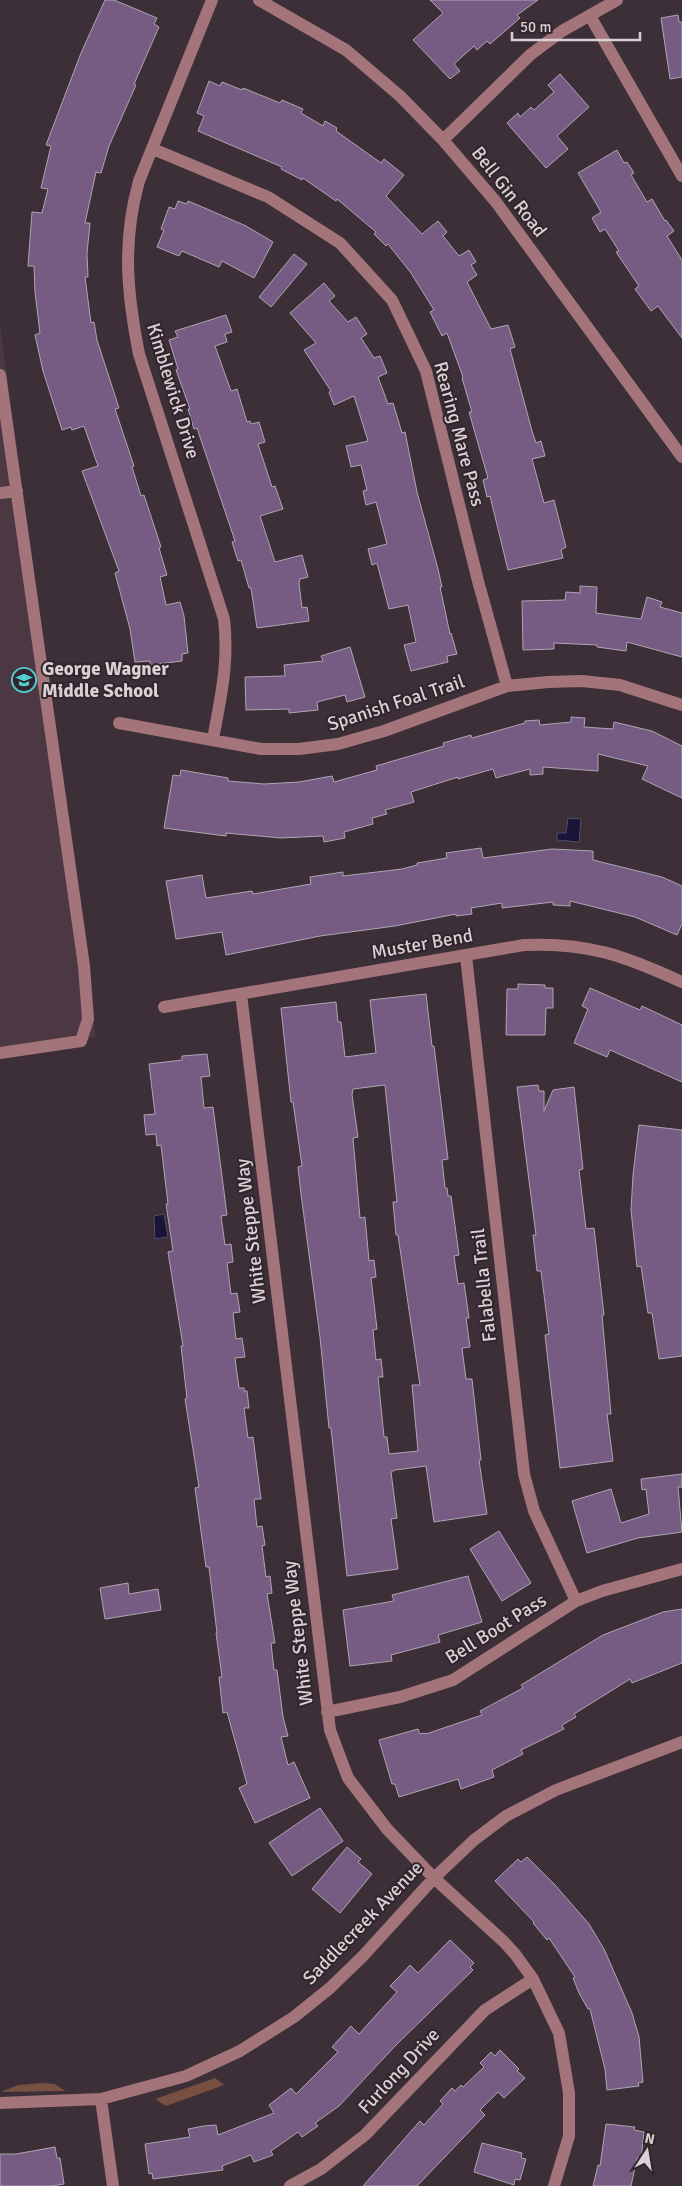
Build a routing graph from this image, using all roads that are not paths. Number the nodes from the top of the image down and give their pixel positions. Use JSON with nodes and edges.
{"nodes":[{"id":1,"x":212,"y":0,"type":"edge"},
{"id":2,"x":259,"y":0,"type":"edge"},
{"id":3,"x":617,"y":0,"type":"edge"},
{"id":4,"x":590,"y":16,"type":"junction"},
{"id":5,"x":443,"y":140,"type":"junction"},
{"id":6,"x":153,"y":149,"type":"junction"},
{"id":7,"x":682,"y":176,"type":"edge"},
{"id":8,"x":0,"y":375,"type":"edge"},
{"id":9,"x":682,"y":457,"type":"edge"},
{"id":10,"x":17,"y":491,"type":"junction"},
{"id":11,"x":0,"y":493,"type":"edge"},
{"id":12,"x":507,"y":686,"type":"junction"},
{"id":13,"x":682,"y":705,"type":"edge"},
{"id":14,"x":119,"y":723,"type":"dead end"},
{"id":15,"x":213,"y":739,"type":"junction"},
{"id":16,"x":466,"y":956,"type":"junction"},
{"id":17,"x":682,"y":982,"type":"edge"},
{"id":18,"x":241,"y":994,"type":"junction"},
{"id":19,"x":164,"y":1007,"type":"dead end"},
{"id":20,"x":0,"y":1053,"type":"edge"},
{"id":21,"x":682,"y":1569,"type":"edge"},
{"id":22,"x":576,"y":1601,"type":"junction"},
{"id":23,"x":327,"y":1712,"type":"junction"},
{"id":24,"x":682,"y":1742,"type":"edge"},
{"id":25,"x":434,"y":1878,"type":"junction"},
{"id":26,"x":533,"y":1979,"type":"junction"},
{"id":27,"x":101,"y":2099,"type":"junction"},
{"id":28,"x":0,"y":2103,"type":"edge"},
{"id":29,"x":112,"y":2186,"type":"edge"},
{"id":30,"x":290,"y":2186,"type":"edge"},
{"id":31,"x":554,"y":2186,"type":"edge"}],
"edges":[{"from":1,"to":6,"type":"street","name":"Kimblewick Drive"},
{"from":2,"to":5,"type":"street","name":"Bell Gin Road"},
{"from":3,"to":4,"type":"street"},
{"from":4,"to":5,"type":"street"},
{"from":4,"to":7,"type":"street"},
{"from":5,"to":9,"type":"street","name":"Bell Gin Road"},
{"from":6,"to":12,"type":"street","name":"Rearing Mare Pass"},
{"from":6,"to":15,"type":"street","name":"Kimblewick Drive"},
{"from":8,"to":10,"type":"street"},
{"from":10,"to":11,"type":"street"},
{"from":10,"to":20,"type":"street"},
{"from":12,"to":13,"type":"street","name":"Spanish Foal Trail"},
{"from":12,"to":15,"type":"street","name":"Spanish Foal Trail"},
{"from":14,"to":15,"type":"street","name":"Spanish Foal Trail"},
{"from":16,"to":17,"type":"street","name":"Muster Bend"},
{"from":16,"to":18,"type":"street","name":"Muster Bend"},
{"from":16,"to":22,"type":"street","name":"Falabella Trail"},
{"from":18,"to":19,"type":"street","name":"Muster Bend"},
{"from":18,"to":23,"type":"street","name":"White Steppe Way"},
{"from":21,"to":22,"type":"street","name":"Bell Boot Pass"},
{"from":22,"to":23,"type":"street","name":"Bell Boot Pass"},
{"from":23,"to":25,"type":"street","name":"White Steppe Way"},
{"from":24,"to":25,"type":"street","name":"Saddlecreek Avenue"},
{"from":25,"to":26,"type":"street","name":"White Steppe Way"},
{"from":25,"to":27,"type":"street","name":"Saddlecreek Avenue"},
{"from":26,"to":30,"type":"street","name":"Furlong Drive"},
{"from":26,"to":31,"type":"street","name":"White Steppe Way"},
{"from":27,"to":28,"type":"street","name":"Saddlecreek Avenue"},
{"from":27,"to":29,"type":"street"}]}
